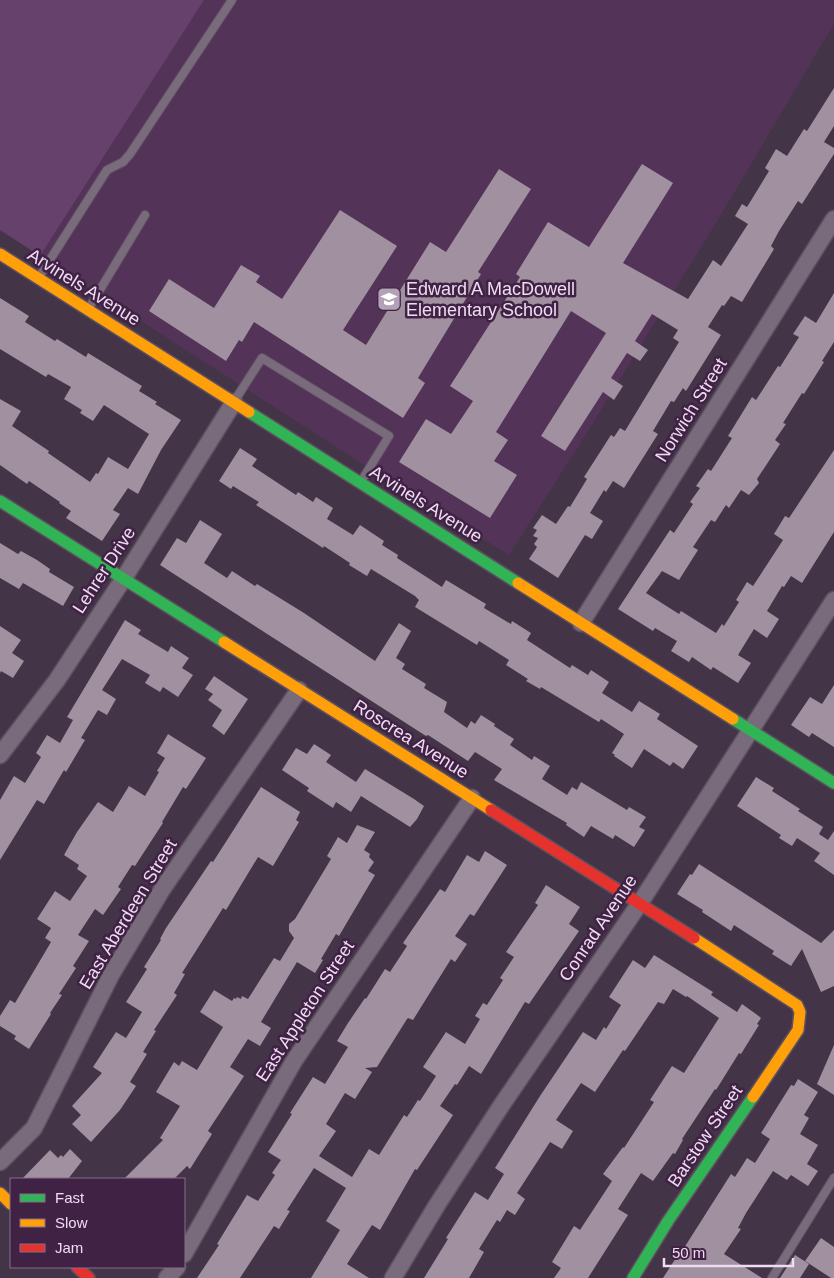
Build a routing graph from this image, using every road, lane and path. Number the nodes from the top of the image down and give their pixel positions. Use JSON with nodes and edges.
{"nodes":[{"id":1,"x":232,"y":0,"type":"edge"},
{"id":2,"x":145,"y":215,"type":"dead end"},
{"id":3,"x":834,"y":219,"type":"edge"},
{"id":4,"x":0,"y":254,"type":"edge"},
{"id":5,"x":38,"y":279,"type":"junction"},
{"id":6,"x":88,"y":310,"type":"junction"},
{"id":7,"x":234,"y":402,"type":"junction"},
{"id":8,"x":360,"y":483,"type":"junction"},
{"id":9,"x":0,"y":501,"type":"edge"},
{"id":10,"x":124,"y":578,"type":"junction"},
{"id":11,"x":834,"y":600,"type":"edge"},
{"id":12,"x":581,"y":623,"type":"junction"},
{"id":13,"x":299,"y":690,"type":"junction"},
{"id":14,"x":752,"y":730,"type":"junction"},
{"id":15,"x":0,"y":755,"type":"edge"},
{"id":16,"x":834,"y":783,"type":"edge"},
{"id":17,"x":472,"y":798,"type":"junction"},
{"id":18,"x":640,"y":903,"type":"junction"},
{"id":19,"x":800,"y":1012,"type":"joint"},
{"id":20,"x":0,"y":1162,"type":"edge"},
{"id":21,"x":834,"y":1178,"type":"edge"},
{"id":22,"x":0,"y":1193,"type":"edge"},
{"id":23,"x":10,"y":1203,"type":"edge"},
{"id":24,"x":185,"y":1252,"type":"edge"},
{"id":25,"x":78,"y":1268,"type":"edge"},
{"id":26,"x":175,"y":1268,"type":"edge"},
{"id":27,"x":89,"y":1278,"type":"edge"},
{"id":28,"x":167,"y":1278,"type":"edge"},
{"id":29,"x":393,"y":1278,"type":"edge"},
{"id":30,"x":633,"y":1278,"type":"edge"},
{"id":31,"x":772,"y":1278,"type":"edge"}],
"edges":[{"from":1,"to":5,"type":"lane"},
{"from":2,"to":6,"type":"lane"},
{"from":3,"to":12,"type":"street","name":"Norwich Street"},
{"from":4,"to":5,"type":"street","name":"Arvinels Avenue"},
{"from":5,"to":6,"type":"street","name":"Arvinels Avenue"},
{"from":6,"to":7,"type":"street","name":"Arvinels Avenue"},
{"from":7,"to":8,"type":"street","name":"Arvinels Avenue"},
{"from":7,"to":8,"type":"lane"},
{"from":7,"to":10,"type":"street","name":"Lehrer Drive"},
{"from":8,"to":12,"type":"street","name":"Arvinels Avenue"},
{"from":9,"to":10,"type":"street","name":"Roscrea Avenue"},
{"from":10,"to":13,"type":"street","name":"Roscrea Avenue"},
{"from":10,"to":15,"type":"street","name":"Lehrer Drive"},
{"from":11,"to":14,"type":"street","name":"Conrad Avenue"},
{"from":12,"to":14,"type":"street","name":"Arvinels Avenue"},
{"from":13,"to":17,"type":"street","name":"Roscrea Avenue"},
{"from":13,"to":20,"type":"street","name":"East Aberdeen Street"},
{"from":14,"to":16,"type":"street","name":"Arvinels Avenue"},
{"from":14,"to":18,"type":"street","name":"Conrad Avenue"},
{"from":17,"to":18,"type":"street","name":"Roscrea Avenue"},
{"from":17,"to":24,"type":"street","name":"East Appleton Street"},
{"from":18,"to":19,"type":"street","name":"Roscrea Avenue"},
{"from":18,"to":29,"type":"street","name":"Conrad Avenue"},
{"from":19,"to":30,"type":"street","name":"Barstow Street"},
{"from":21,"to":31,"type":"lane"},
{"from":22,"to":23,"type":"street"},
{"from":25,"to":27,"type":"street"},
{"from":26,"to":28,"type":"street"}]}
